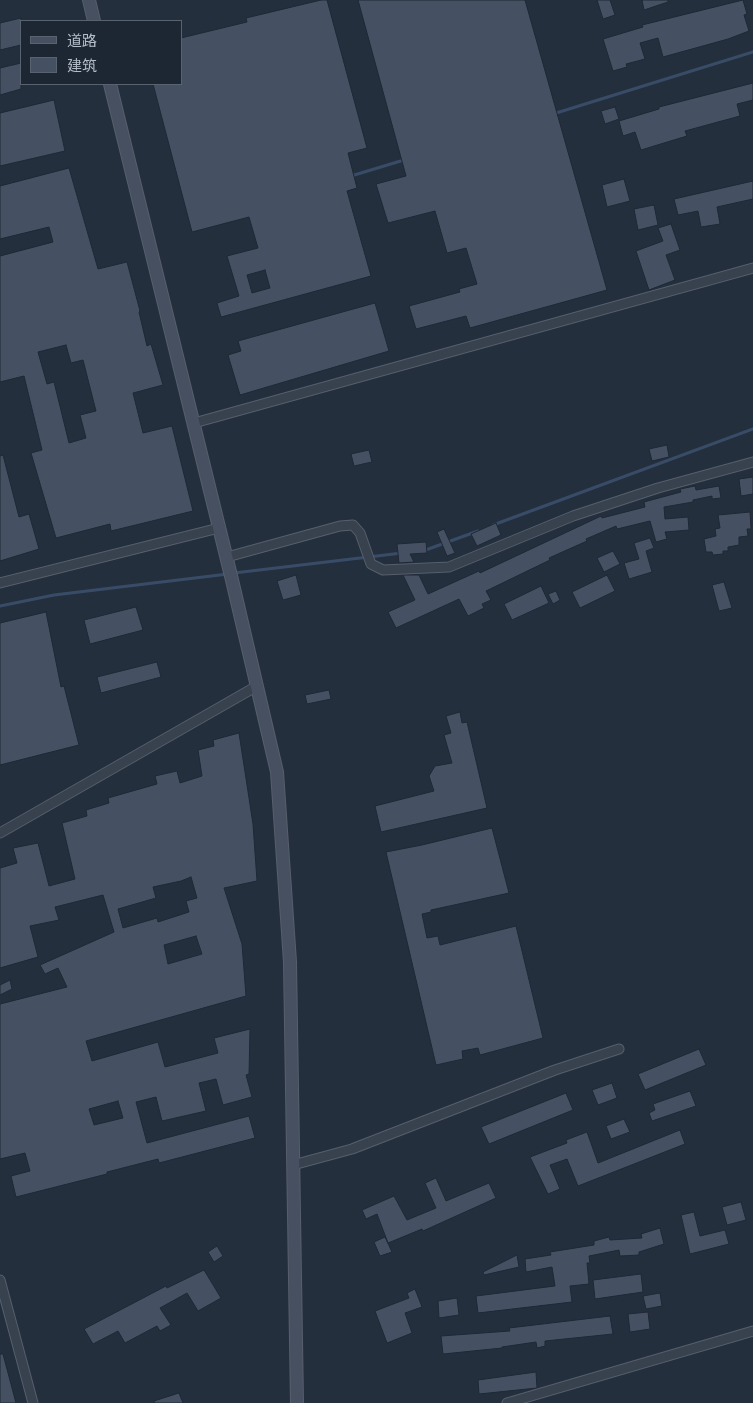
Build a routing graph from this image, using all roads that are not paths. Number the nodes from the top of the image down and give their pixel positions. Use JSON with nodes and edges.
{"nodes":[{"id":1,"x":89,"y":0,"type":"edge"},
{"id":2,"x":94,"y":20,"type":"edge"},
{"id":3,"x":110,"y":85,"type":"edge"},
{"id":4,"x":753,"y":268,"type":"edge"},
{"id":5,"x":194,"y":424,"type":"junction"},
{"id":6,"x":753,"y":462,"type":"edge"},
{"id":7,"x":220,"y":528,"type":"junction"},
{"id":8,"x":228,"y":562,"type":"junction"},
{"id":9,"x":0,"y":584,"type":"edge"},
{"id":10,"x":257,"y":686,"type":"junction"},
{"id":11,"x":0,"y":833,"type":"edge"},
{"id":12,"x":619,"y":1049,"type":"dead end"},
{"id":13,"x":293,"y":1165,"type":"junction"},
{"id":14,"x":0,"y":1280,"type":"edge"},
{"id":15,"x":753,"y":1331,"type":"edge"},
{"id":16,"x":33,"y":1403,"type":"edge"},
{"id":17,"x":297,"y":1403,"type":"edge"},
{"id":18,"x":507,"y":1403,"type":"edge"}],
"edges":[{"from":1,"to":2,"type":"street"},
{"from":3,"to":5,"type":"street"},
{"from":4,"to":5,"type":"street"},
{"from":5,"to":7,"type":"street"},
{"from":6,"to":8,"type":"street"},
{"from":7,"to":8,"type":"street"},
{"from":7,"to":9,"type":"street"},
{"from":8,"to":10,"type":"street"},
{"from":10,"to":11,"type":"street"},
{"from":10,"to":13,"type":"street"},
{"from":12,"to":13,"type":"street"},
{"from":13,"to":17,"type":"street"},
{"from":14,"to":16,"type":"street"},
{"from":15,"to":18,"type":"street"}]}
